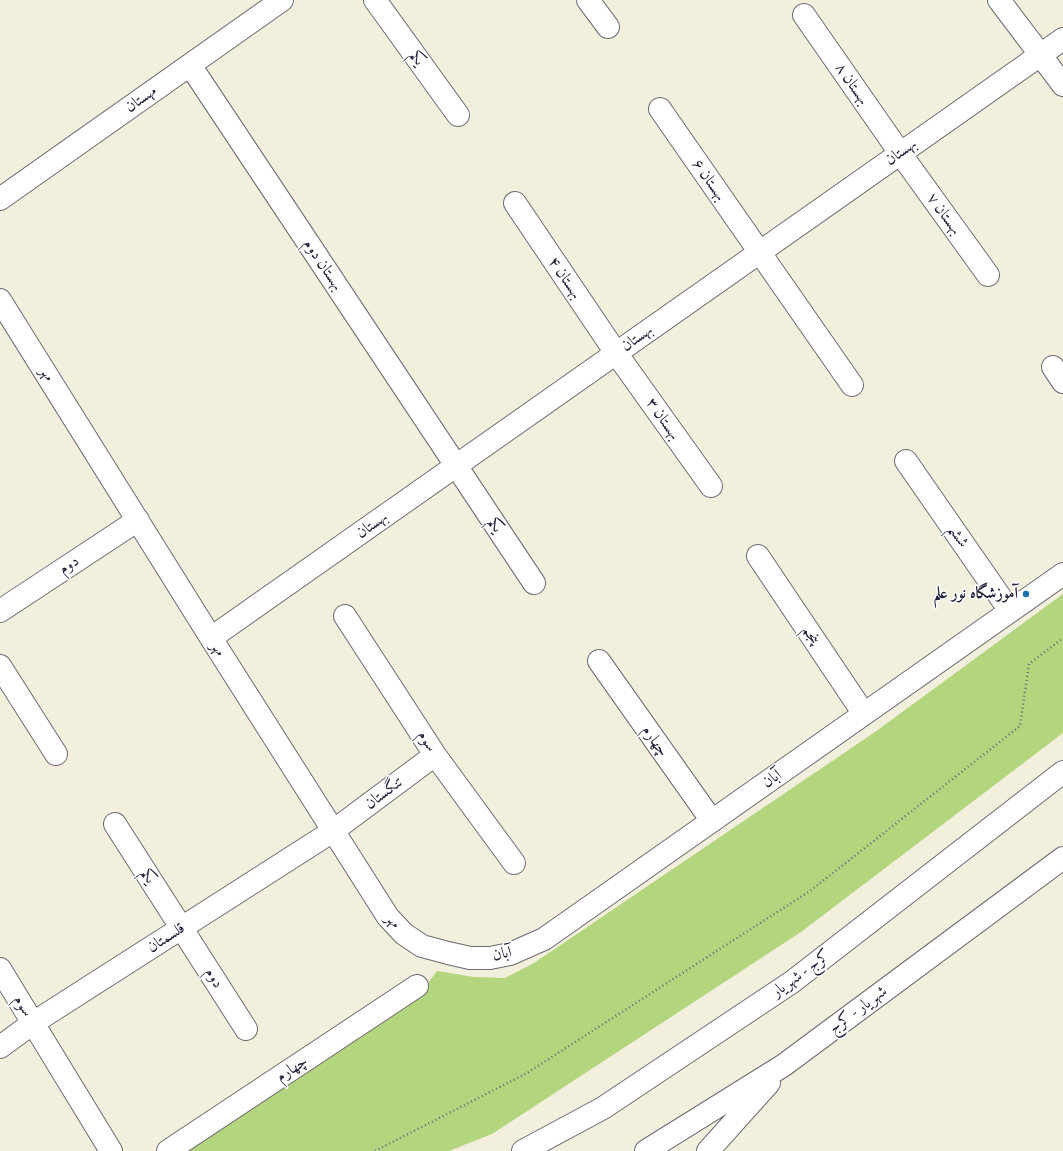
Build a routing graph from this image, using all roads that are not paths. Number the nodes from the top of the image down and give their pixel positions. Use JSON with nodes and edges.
{"nodes":[{"id":1,"x":282,"y":0,"type":"edge"},
{"id":2,"x":375,"y":0,"type":"edge"},
{"id":3,"x":588,"y":0,"type":"edge"},
{"id":4,"x":999,"y":0,"type":"edge"},
{"id":5,"x":804,"y":15,"type":"dead end"},
{"id":6,"x":608,"y":27,"type":"dead end"},
{"id":7,"x":1063,"y":39,"type":"edge"},
{"id":8,"x":1040,"y":56,"type":"junction"},
{"id":9,"x":190,"y":65,"type":"junction"},
{"id":10,"x":1063,"y":86,"type":"edge"},
{"id":11,"x":660,"y":109,"type":"dead end"},
{"id":12,"x":458,"y":115,"type":"dead end"},
{"id":13,"x":900,"y":153,"type":"junction"},
{"id":14,"x":0,"y":198,"type":"edge"},
{"id":15,"x":515,"y":203,"type":"dead end"},
{"id":16,"x":759,"y":252,"type":"junction"},
{"id":17,"x":988,"y":275,"type":"dead end"},
{"id":18,"x":0,"y":300,"type":"edge"},
{"id":19,"x":616,"y":353,"type":"junction"},
{"id":20,"x":852,"y":385,"type":"dead end"},
{"id":21,"x":906,"y":461,"type":"dead end"},
{"id":22,"x":456,"y":466,"type":"junction"},
{"id":23,"x":711,"y":486,"type":"dead end"},
{"id":24,"x":138,"y":520,"type":"junction"},
{"id":25,"x":758,"y":556,"type":"dead end"},
{"id":26,"x":1063,"y":574,"type":"edge"},
{"id":27,"x":534,"y":583,"type":"dead end"},
{"id":28,"x":0,"y":611,"type":"edge"},
{"id":29,"x":1010,"y":611,"type":"junction"},
{"id":30,"x":345,"y":616,"type":"dead end"},
{"id":31,"x":211,"y":638,"type":"junction"},
{"id":32,"x":599,"y":660,"type":"dead end"},
{"id":33,"x":0,"y":666,"type":"edge"},
{"id":34,"x":864,"y":714,"type":"junction"},
{"id":35,"x":56,"y":754,"type":"dead end"},
{"id":36,"x":435,"y":755,"type":"junction"},
{"id":37,"x":1063,"y":772,"type":"edge"},
{"id":38,"x":712,"y":821,"type":"junction"},
{"id":39,"x":115,"y":824,"type":"dead end"},
{"id":40,"x":333,"y":831,"type":"junction"},
{"id":41,"x":1063,"y":858,"type":"edge"},
{"id":42,"x":514,"y":863,"type":"dead end"},
{"id":43,"x":182,"y":928,"type":"junction"},
{"id":44,"x":470,"y":958,"type":"joint"},
{"id":45,"x":0,"y":969,"type":"edge"},
{"id":46,"x":417,"y":986,"type":"dead end"},
{"id":47,"x":33,"y":1023,"type":"junction"},
{"id":48,"x":246,"y":1029,"type":"dead end"},
{"id":49,"x":0,"y":1047,"type":"edge"},
{"id":50,"x":784,"y":1065,"type":"junction"},
{"id":51,"x":111,"y":1151,"type":"edge"},
{"id":52,"x":168,"y":1151,"type":"edge"},
{"id":53,"x":522,"y":1151,"type":"edge"},
{"id":54,"x":646,"y":1151,"type":"edge"},
{"id":55,"x":708,"y":1151,"type":"edge"}],
"edges":[{"from":1,"to":9,"type":"street","name":"مهستان"},
{"from":2,"to":12,"type":"street","name":"یکم"},
{"from":3,"to":6,"type":"street"},
{"from":4,"to":8,"type":"street"},
{"from":5,"to":13,"type":"street","name":"بهستان ۸"},
{"from":7,"to":8,"type":"street","name":"بهستان"},
{"from":8,"to":10,"type":"street"},
{"from":8,"to":13,"type":"street","name":"بهستان"},
{"from":9,"to":14,"type":"street","name":"مهستان"},
{"from":9,"to":22,"type":"street","name":"بهستان دوم"},
{"from":11,"to":16,"type":"street","name":"بهستان ۶"},
{"from":13,"to":16,"type":"street","name":"بهستان"},
{"from":13,"to":17,"type":"street","name":"بهستان ۷"},
{"from":15,"to":19,"type":"street","name":"بهستان ۴"},
{"from":16,"to":19,"type":"street","name":"بهستان"},
{"from":16,"to":20,"type":"street"},
{"from":18,"to":24,"type":"street","name":"مهر"},
{"from":19,"to":22,"type":"street","name":"بهستان"},
{"from":19,"to":23,"type":"street","name":"بهستان ۳"},
{"from":21,"to":29,"type":"street","name":"ششم"},
{"from":22,"to":27,"type":"street","name":"یکم"},
{"from":22,"to":31,"type":"street","name":"بهستان"},
{"from":24,"to":28,"type":"street","name":"دوم"},
{"from":24,"to":31,"type":"street","name":"مهر"},
{"from":25,"to":34,"type":"street","name":"پنجم"},
{"from":26,"to":29,"type":"street","name":"آبان"},
{"from":29,"to":34,"type":"street","name":"آبان"},
{"from":30,"to":36,"type":"street","name":"سوم"},
{"from":31,"to":40,"type":"street","name":"مهر"},
{"from":32,"to":38,"type":"street","name":"چهارم"},
{"from":33,"to":35,"type":"street"},
{"from":34,"to":38,"type":"street","name":"آبان"},
{"from":36,"to":40,"type":"street","name":"تنگستان"},
{"from":36,"to":42,"type":"street","name":"سوم"},
{"from":37,"to":53,"type":"street","name":"کرج - شهریار"},
{"from":38,"to":44,"type":"street","name":"آبان"},
{"from":39,"to":43,"type":"street","name":"یکم"},
{"from":40,"to":43,"type":"street","name":"قلسمتان"},
{"from":40,"to":44,"type":"street","name":"مهر"},
{"from":41,"to":50,"type":"street","name":"شهریار - کرج"},
{"from":43,"to":47,"type":"street","name":"قلسمتان"},
{"from":43,"to":48,"type":"street","name":"دوم"},
{"from":45,"to":47,"type":"street","name":"سوم"},
{"from":46,"to":52,"type":"street","name":"چهارم"},
{"from":47,"to":49,"type":"street","name":"قلسمتان"},
{"from":47,"to":51,"type":"street"},
{"from":50,"to":54,"type":"street","name":"شهریار - کرج"},
{"from":50,"to":55,"type":"street"}]}
